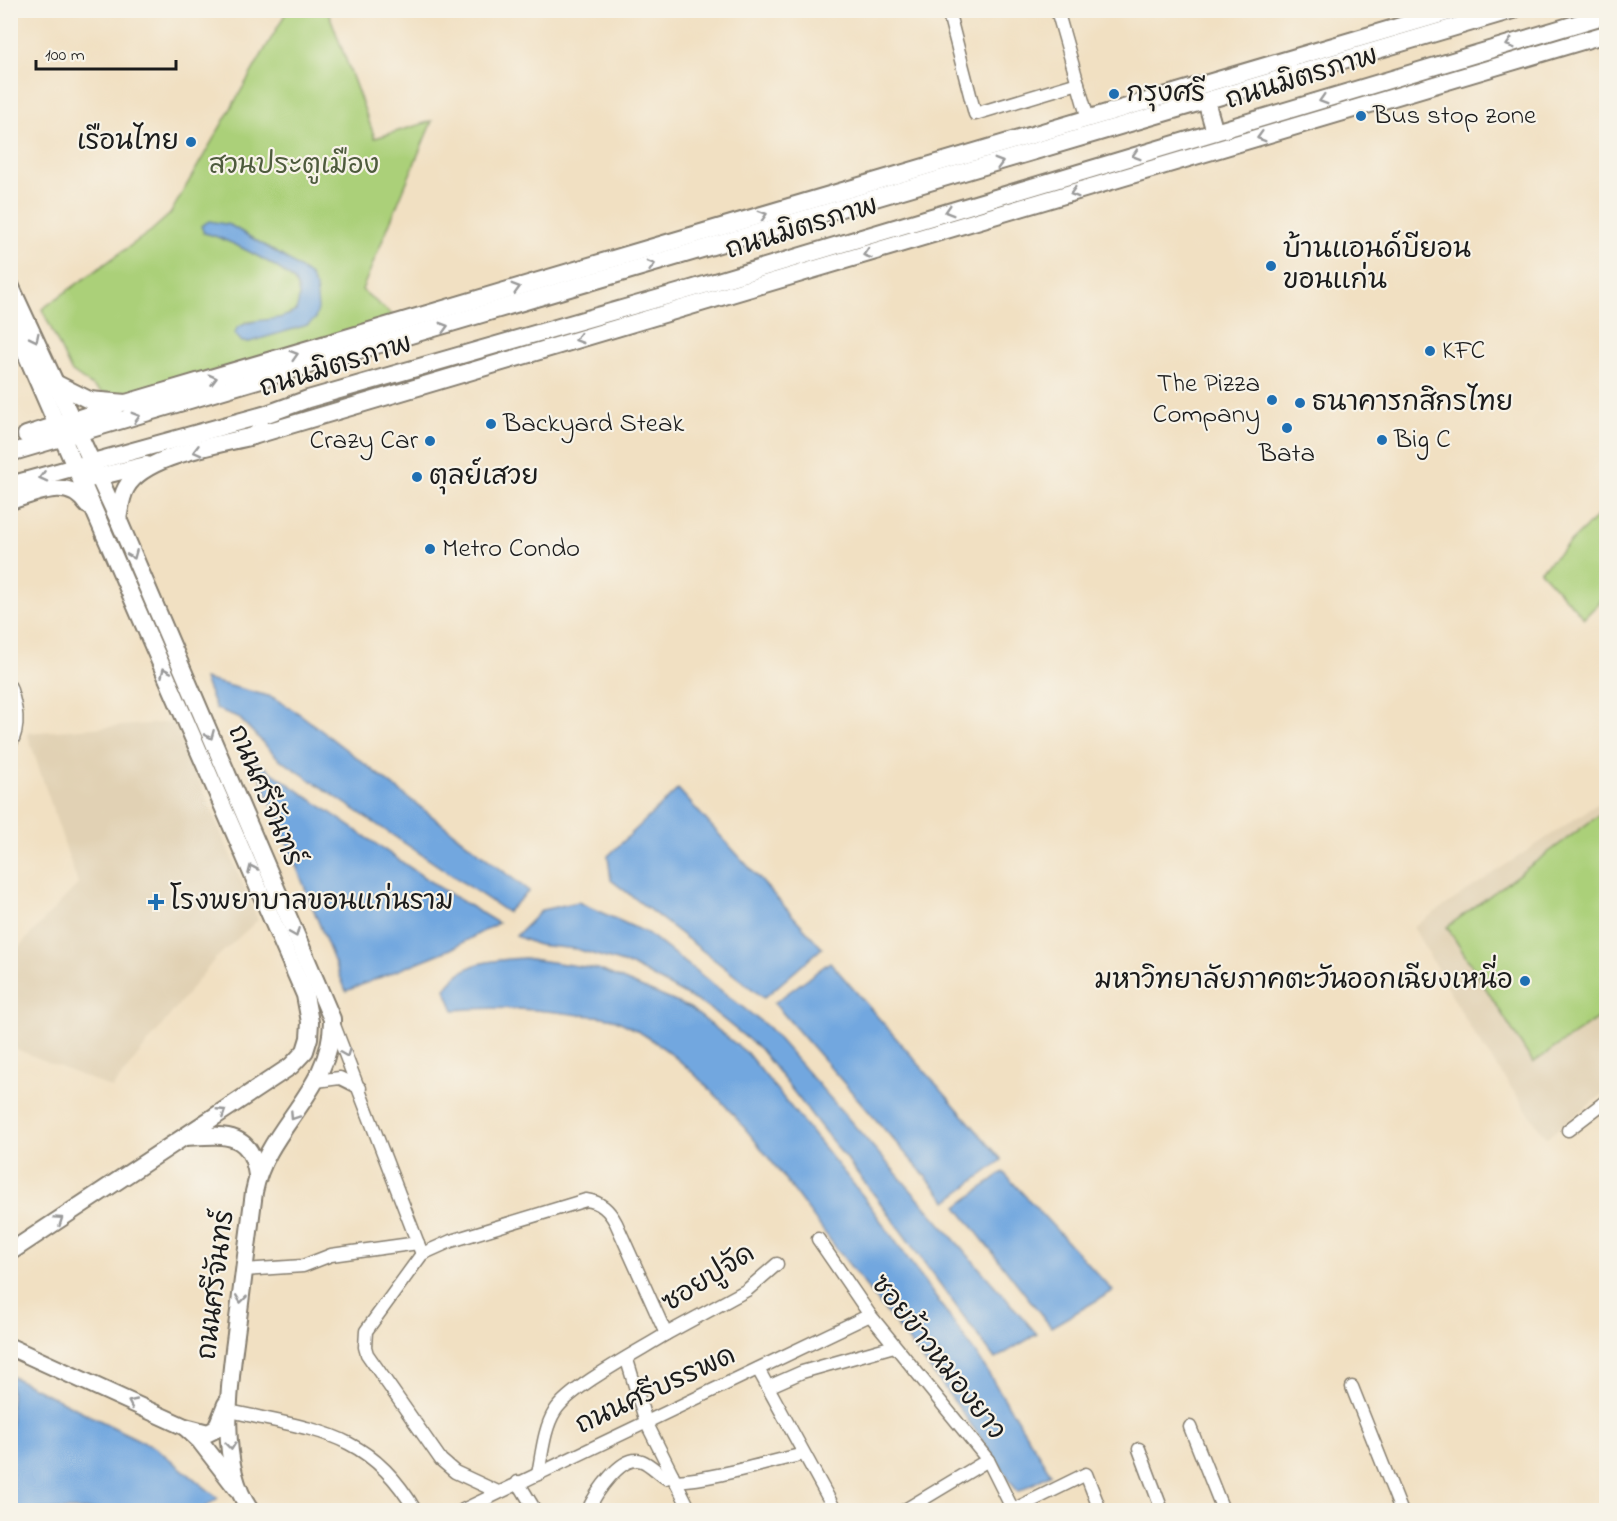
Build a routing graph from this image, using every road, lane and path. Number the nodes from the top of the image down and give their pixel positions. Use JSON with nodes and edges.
{"nodes":[{"id":1,"x":948,"y":10,"type":"edge"},
{"id":2,"x":1057,"y":10,"type":"edge"},
{"id":3,"x":1456,"y":10,"type":"edge"},
{"id":4,"x":1512,"y":10,"type":"edge"},
{"id":5,"x":1606,"y":15,"type":"edge"},
{"id":6,"x":1480,"y":20,"type":"junction"},
{"id":7,"x":1554,"y":31,"type":"junction"},
{"id":8,"x":1606,"y":34,"type":"edge"},
{"id":9,"x":1352,"y":41,"type":"junction"},
{"id":10,"x":1538,"y":54,"type":"junction"},
{"id":11,"x":1332,"y":64,"type":"junction"},
{"id":12,"x":1418,"y":72,"type":"junction"},
{"id":13,"x":1077,"y":82,"type":"junction"},
{"id":14,"x":1443,"y":82,"type":"junction"},
{"id":15,"x":1206,"y":101,"type":"junction"},
{"id":16,"x":1088,"y":119,"type":"junction"},
{"id":17,"x":1215,"y":132,"type":"junction"},
{"id":18,"x":1018,"y":190,"type":"junction"},
{"id":19,"x":998,"y":215,"type":"junction"},
{"id":20,"x":715,"y":230,"type":"junction"},
{"id":21,"x":872,"y":234,"type":"junction"},
{"id":22,"x":741,"y":238,"type":"junction"},
{"id":23,"x":903,"y":243,"type":"junction"},
{"id":24,"x":620,"y":258,"type":"junction"},
{"id":25,"x":602,"y":279,"type":"junction"},
{"id":26,"x":10,"y":285,"type":"edge"},
{"id":27,"x":631,"y":306,"type":"junction"},
{"id":28,"x":10,"y":316,"type":"edge"},
{"id":29,"x":612,"y":329,"type":"junction"},
{"id":30,"x":486,"y":349,"type":"junction"},
{"id":31,"x":514,"y":358,"type":"junction"},
{"id":32,"x":295,"y":370,"type":"junction"},
{"id":33,"x":243,"y":371,"type":"junction"},
{"id":34,"x":49,"y":386,"type":"junction"},
{"id":35,"x":308,"y":399,"type":"junction"},
{"id":36,"x":126,"y":403,"type":"junction"},
{"id":37,"x":69,"y":429,"type":"junction"},
{"id":38,"x":253,"y":436,"type":"junction"},
{"id":39,"x":18,"y":437,"type":"edge"},
{"id":40,"x":10,"y":453,"type":"edge"},
{"id":41,"x":155,"y":463,"type":"junction"},
{"id":42,"x":87,"y":473,"type":"junction"},
{"id":43,"x":10,"y":485,"type":"edge"},
{"id":44,"x":58,"y":487,"type":"junction"},
{"id":45,"x":10,"y":501,"type":"edge"},
{"id":46,"x":118,"y":519,"type":"junction"},
{"id":47,"x":99,"y":524,"type":"junction"},
{"id":48,"x":10,"y":687,"type":"edge"},
{"id":49,"x":10,"y":745,"type":"edge"},
{"id":50,"x":332,"y":1019,"type":"junction"},
{"id":51,"x":316,"y":1082,"type":"junction"},
{"id":52,"x":360,"y":1088,"type":"junction"},
{"id":53,"x":1606,"y":1101,"type":"edge"},
{"id":54,"x":1568,"y":1130,"type":"dead end"},
{"id":55,"x":185,"y":1137,"type":"junction"},
{"id":56,"x":258,"y":1175,"type":"junction"},
{"id":57,"x":818,"y":1239,"type":"dead end"},
{"id":58,"x":420,"y":1248,"type":"junction"},
{"id":59,"x":10,"y":1252,"type":"edge"},
{"id":60,"x":777,"y":1264,"type":"dead end"},
{"id":61,"x":244,"y":1270,"type":"junction"},
{"id":62,"x":870,"y":1315,"type":"junction"},
{"id":63,"x":666,"y":1334,"type":"junction"},
{"id":64,"x":894,"y":1346,"type":"junction"},
{"id":65,"x":10,"y":1347,"type":"edge"},
{"id":66,"x":627,"y":1360,"type":"junction"},
{"id":67,"x":758,"y":1369,"type":"junction"},
{"id":68,"x":768,"y":1387,"type":"junction"},
{"id":69,"x":1352,"y":1387,"type":"dead end"},
{"id":70,"x":229,"y":1394,"type":"junction"},
{"id":71,"x":230,"y":1412,"type":"junction"},
{"id":72,"x":646,"y":1422,"type":"junction"},
{"id":73,"x":1191,"y":1427,"type":"dead end"},
{"id":74,"x":185,"y":1428,"type":"junction"},
{"id":75,"x":1139,"y":1449,"type":"dead end"},
{"id":76,"x":804,"y":1454,"type":"junction"},
{"id":77,"x":988,"y":1460,"type":"junction"},
{"id":78,"x":538,"y":1474,"type":"junction"},
{"id":79,"x":673,"y":1478,"type":"junction"},
{"id":80,"x":518,"y":1482,"type":"junction"},
{"id":81,"x":498,"y":1492,"type":"junction"},
{"id":82,"x":247,"y":1504,"type":"edge"},
{"id":83,"x":415,"y":1510,"type":"edge"},
{"id":84,"x":463,"y":1510,"type":"edge"},
{"id":85,"x":535,"y":1510,"type":"edge"},
{"id":86,"x":588,"y":1510,"type":"edge"},
{"id":87,"x":690,"y":1510,"type":"edge"},
{"id":88,"x":835,"y":1510,"type":"edge"},
{"id":89,"x":905,"y":1510,"type":"edge"},
{"id":90,"x":1013,"y":1510,"type":"edge"},
{"id":91,"x":1100,"y":1510,"type":"edge"},
{"id":92,"x":1161,"y":1510,"type":"edge"},
{"id":93,"x":1222,"y":1510,"type":"edge"},
{"id":94,"x":1401,"y":1510,"type":"edge"}],
"edges":[{"from":1,"to":13,"type":"street"},
{"from":2,"to":13,"type":"street"},
{"from":3,"to":6,"type":"main road"},
{"from":3,"to":9,"type":"main road","name":"ถนนมิตรภาพ"},
{"from":4,"to":6,"type":"main road","name":"ถนนมิตรภาพ"},
{"from":5,"to":7,"type":"main road","name":"ถนนมิตรภาพ"},
{"from":6,"to":11,"type":"main road","name":"ถนนมิตรภาพ"},
{"from":7,"to":10,"type":"main road"},
{"from":7,"to":12,"type":"main road","name":"ถนนมิตรภาพ","one_way":true},
{"from":8,"to":10,"type":"main road","name":"ถนนมิตรภาพ"},
{"from":9,"to":11,"type":"main road"},
{"from":9,"to":16,"type":"main road","name":"ถนนมิตรภาพ"},
{"from":10,"to":14,"type":"main road","name":"ถนนมิตรภาพ"},
{"from":11,"to":15,"type":"main road","name":"ถนนมิตรภาพ"},
{"from":12,"to":14,"type":"main road"},
{"from":12,"to":17,"type":"main road","name":"ถนนมิตรภาพ","one_way":true},
{"from":13,"to":16,"type":"street"},
{"from":14,"to":19,"type":"main road","name":"ถนนมิตรภาพ","one_way":true},
{"from":15,"to":17,"type":"main road"},
{"from":22,"to":15,"type":"main road","name":"ถนนมิตรภาพ","one_way":true},
{"from":20,"to":16,"type":"main road","name":"ถนนมิตรภาพ","one_way":true},
{"from":17,"to":18,"type":"main road","name":"ถนนมิตรภาพ","one_way":true},
{"from":18,"to":19,"type":"main road"},
{"from":18,"to":21,"type":"main road","name":"ถนนมิตรภาพ","one_way":true},
{"from":19,"to":23,"type":"main road","name":"ถนนมิตรภาพ"},
{"from":20,"to":22,"type":"main road"},
{"from":20,"to":24,"type":"main road","name":"ถนนมิตรภาพ"},
{"from":21,"to":23,"type":"main road"},
{"from":21,"to":27,"type":"main road","name":"ถนนมิตรภาพ"},
{"from":25,"to":22,"type":"main road","name":"ถนนมิตรภาพ","one_way":true},
{"from":23,"to":29,"type":"main road","name":"ถนนมิตรภาพ","one_way":true},
{"from":24,"to":25,"type":"main road"},
{"from":33,"to":24,"type":"main road","name":"ถนนมิตรภาพ","one_way":true},
{"from":32,"to":25,"type":"main road","name":"ถนนมิตรภาพ","one_way":true},
{"from":26,"to":34,"type":"main road","name":"ถนนศรีจันทร์","one_way":true},
{"from":27,"to":29,"type":"main road"},
{"from":27,"to":30,"type":"main road","name":"ถนนมิตรภาพ"},
{"from":28,"to":34,"type":"main road","name":"ถนนศรีจันทร์"},
{"from":29,"to":31,"type":"main road","name":"ถนนมิตรภาพ","one_way":true},
{"from":30,"to":31,"type":"main road"},
{"from":30,"to":35,"type":"main road","name":"ถนนมิตรภาพ"},
{"from":31,"to":38,"type":"main road","name":"ถนนมิตรภาพ"},
{"from":32,"to":33,"type":"main road"},
{"from":37,"to":32,"type":"main road","name":"ถนนมิตรภาพ","one_way":true},
{"from":36,"to":33,"type":"main road","one_way":true},
{"from":34,"to":36,"type":"main road"},
{"from":34,"to":37,"type":"main road","name":"ถนนศรีจันทร์"},
{"from":34,"to":39,"type":"main road"},
{"from":35,"to":38,"type":"main road"},
{"from":35,"to":42,"type":"main road","name":"ถนนมิตรภาพ"},
{"from":36,"to":37,"type":"main road"},
{"from":37,"to":39,"type":"main road"},
{"from":37,"to":40,"type":"main road","name":"ถนนมิตรภาพ"},
{"from":37,"to":42,"type":"main road","name":"ถนนศรีจันทร์"},
{"from":38,"to":41,"type":"main road","name":"ถนนมิตรภาพ","one_way":true},
{"from":41,"to":42,"type":"main road","name":"ถนนมิตรภาพ"},
{"from":41,"to":46,"type":"main road"},
{"from":42,"to":43,"type":"main road","name":"ถนนมิตรภาพ","one_way":true},
{"from":42,"to":44,"type":"main road"},
{"from":42,"to":46,"type":"main road","name":"ถนนศรีจันทร์"},
{"from":42,"to":47,"type":"main road","name":"ถนนศรีจันทร์"},
{"from":44,"to":45,"type":"main road"},
{"from":44,"to":47,"type":"main road"},
{"from":46,"to":50,"type":"main road","name":"ถนนศรีจันทร์","one_way":true},
{"from":55,"to":47,"type":"main road","name":"ถนนศรีจันทร์","one_way":true},
{"from":48,"to":49,"type":"street"},
{"from":50,"to":51,"type":"main road","name":"ถนนศรีจันทร์"},
{"from":50,"to":52,"type":"street","one_way":true},
{"from":51,"to":52,"type":"street"},
{"from":51,"to":56,"type":"main road","name":"ถนนศรีจันทร์","one_way":true},
{"from":52,"to":58,"type":"street"},
{"from":53,"to":54,"type":"street"},
{"from":55,"to":56,"type":"main road"},
{"from":59,"to":55,"type":"main road","one_way":true},
{"from":56,"to":61,"type":"main road","name":"ถนนศรีจันทร์"},
{"from":57,"to":62,"type":"street","name":"ซอยข้าวหมองยาว"},
{"from":58,"to":61,"type":"street"},
{"from":58,"to":63,"type":"street"},
{"from":58,"to":81,"type":"street"},
{"from":60,"to":63,"type":"street","name":"ซอยปูจัด"},
{"from":61,"to":70,"type":"main road","name":"ถนนศรีจันทร์","one_way":true},
{"from":62,"to":64,"type":"street","name":"ซอยข้าวหมองยาว"},
{"from":62,"to":67,"type":"street","name":"ถนนศรีบรรพด"},
{"from":63,"to":66,"type":"street","name":"ซอยปูจัด"},
{"from":64,"to":68,"type":"street"},
{"from":64,"to":77,"type":"street","name":"ซอยข้าวหมองยาว"},
{"from":74,"to":65,"type":"main road","one_way":true},
{"from":66,"to":72,"type":"street"},
{"from":66,"to":78,"type":"street","name":"ซอยปูจัด"},
{"from":67,"to":68,"type":"street"},
{"from":67,"to":72,"type":"street","name":"ถนนศรีบรรพด"},
{"from":68,"to":76,"type":"street"},
{"from":69,"to":94,"type":"street"},
{"from":70,"to":71,"type":"main road","name":"ถนนศรีจันทร์"},
{"from":70,"to":74,"type":"main road"},
{"from":71,"to":82,"type":"main road","name":"ถนนศรีจันทร์","one_way":true},
{"from":71,"to":83,"type":"street"},
{"from":72,"to":78,"type":"street","name":"ถนนศรีบรรพด"},
{"from":72,"to":79,"type":"street"},
{"from":73,"to":93,"type":"street"},
{"from":74,"to":82,"type":"main road"},
{"from":75,"to":92,"type":"street"},
{"from":76,"to":79,"type":"street"},
{"from":76,"to":88,"type":"street"},
{"from":77,"to":89,"type":"street"},
{"from":77,"to":90,"type":"street","name":"ซอยข้าวหมองยาว"},
{"from":78,"to":80,"type":"street","name":"ถนนศรีบรรพด"},
{"from":79,"to":86,"type":"street"},
{"from":79,"to":87,"type":"street"},
{"from":80,"to":81,"type":"street","name":"ถนนศรีบรรพด"},
{"from":80,"to":85,"type":"street"},
{"from":81,"to":84,"type":"street","name":"ถนนศรีบรรพด"},
{"from":90,"to":91,"type":"street"}]}
